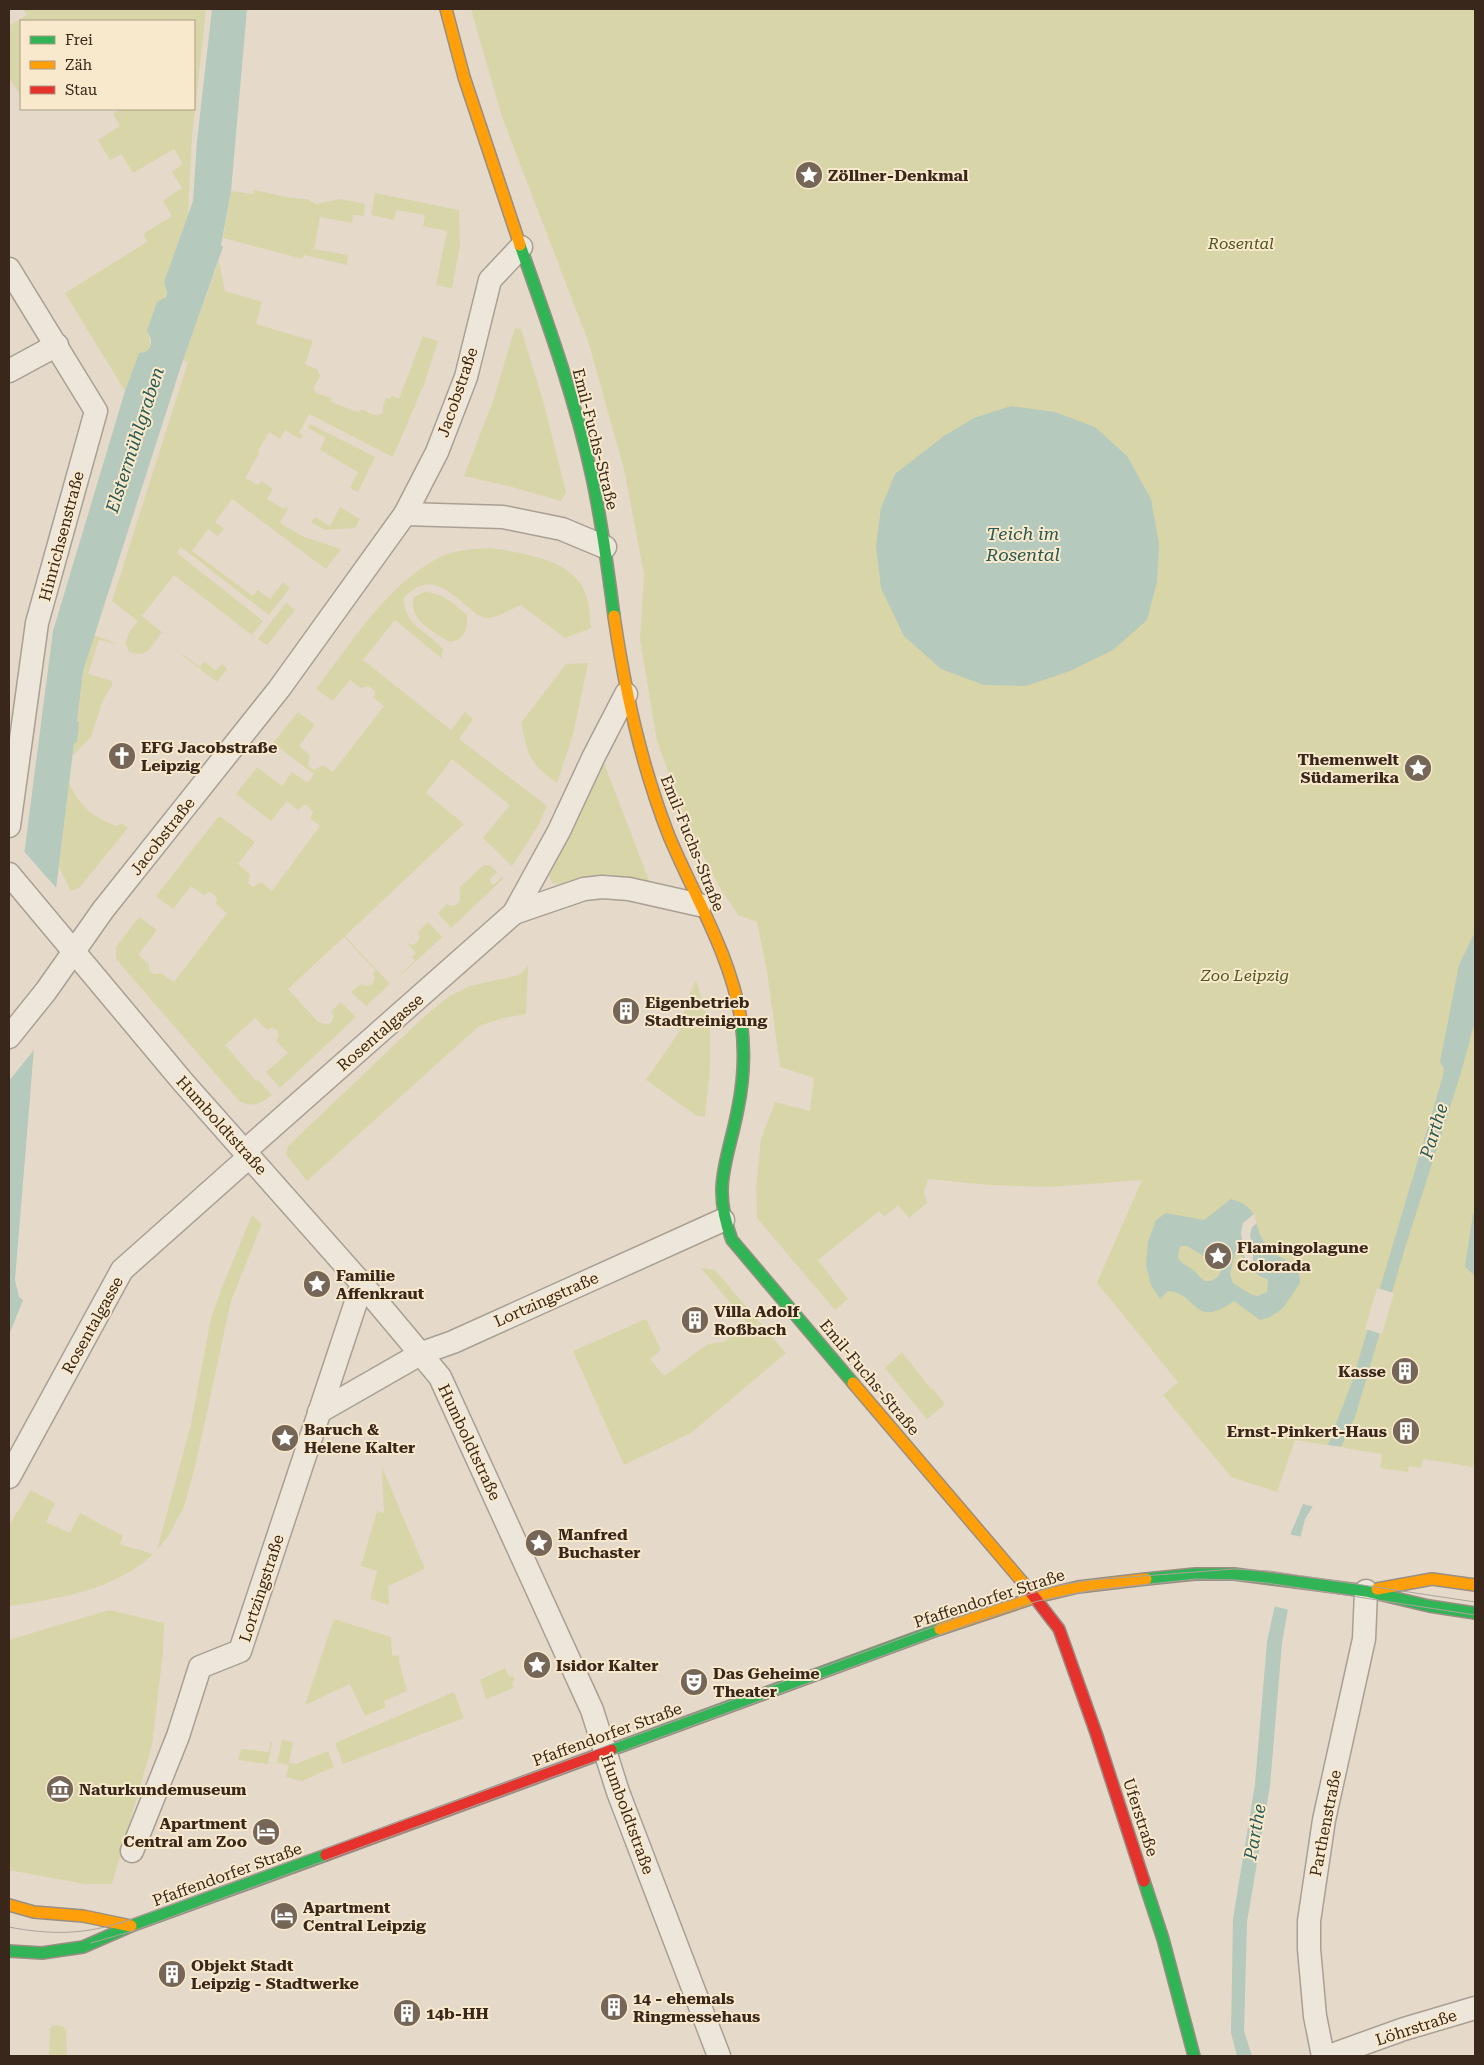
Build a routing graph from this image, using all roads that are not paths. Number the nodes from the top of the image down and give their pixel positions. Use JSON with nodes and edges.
{"nodes":[{"id":1,"x":446,"y":9,"type":"edge"},
{"id":2,"x":521,"y":247,"type":"junction"},
{"id":3,"x":9,"y":269,"type":"edge"},
{"id":4,"x":57,"y":346,"type":"junction"},
{"id":5,"x":9,"y":371,"type":"edge"},
{"id":6,"x":405,"y":514,"type":"junction"},
{"id":7,"x":605,"y":546,"type":"junction"},
{"id":8,"x":626,"y":694,"type":"junction"},
{"id":9,"x":9,"y":826,"type":"edge"},
{"id":10,"x":13,"y":879,"type":"edge"},
{"id":11,"x":700,"y":905,"type":"junction"},
{"id":12,"x":514,"y":913,"type":"junction"},
{"id":13,"x":73,"y":952,"type":"junction"},
{"id":14,"x":9,"y":1037,"type":"edge"},
{"id":15,"x":247,"y":1154,"type":"junction"},
{"id":16,"x":724,"y":1220,"type":"junction"},
{"id":17,"x":362,"y":1284,"type":"junction"},
{"id":18,"x":422,"y":1353,"type":"junction"},
{"id":19,"x":319,"y":1412,"type":"junction"},
{"id":20,"x":9,"y":1477,"type":"edge"},
{"id":21,"x":1475,"y":1586,"type":"edge"},
{"id":22,"x":1366,"y":1592,"type":"junction"},
{"id":23,"x":1036,"y":1596,"type":"junction"},
{"id":24,"x":1475,"y":1613,"type":"edge"},
{"id":25,"x":605,"y":1752,"type":"junction"},
{"id":26,"x":132,"y":1851,"type":"dead end"},
{"id":27,"x":9,"y":1906,"type":"edge"},
{"id":28,"x":131,"y":1926,"type":"junction"},
{"id":29,"x":9,"y":1951,"type":"edge"},
{"id":30,"x":1475,"y":2008,"type":"edge"},
{"id":31,"x":719,"y":2056,"type":"edge"},
{"id":32,"x":1194,"y":2056,"type":"edge"},
{"id":33,"x":1323,"y":2056,"type":"edge"},
{"id":34,"x":1329,"y":2056,"type":"edge"}],
"edges":[{"from":1,"to":2,"type":"main road","name":"Emil-Fuchs-Straße"},
{"from":2,"to":6,"type":"street","name":"Jacobstraße"},
{"from":2,"to":7,"type":"main road","name":"Emil-Fuchs-Straße"},
{"from":3,"to":4,"type":"street","name":"Hinrichsenstraße"},
{"from":4,"to":5,"type":"street"},
{"from":4,"to":9,"type":"street","name":"Hinrichsenstraße"},
{"from":6,"to":7,"type":"street"},
{"from":6,"to":13,"type":"street","name":"Jacobstraße"},
{"from":7,"to":8,"type":"main road","name":"Emil-Fuchs-Straße"},
{"from":8,"to":11,"type":"main road","name":"Emil-Fuchs-Straße"},
{"from":8,"to":12,"type":"street","name":"Rosentalgasse"},
{"from":10,"to":13,"type":"street","name":"Humboldtstraße"},
{"from":11,"to":12,"type":"street","name":"Rosentalgasse"},
{"from":11,"to":16,"type":"main road","name":"Emil-Fuchs-Straße"},
{"from":12,"to":15,"type":"street","name":"Rosentalgasse"},
{"from":13,"to":14,"type":"street","name":"Jacobstraße"},
{"from":13,"to":15,"type":"street","name":"Humboldtstraße"},
{"from":15,"to":17,"type":"street","name":"Humboldtstraße"},
{"from":15,"to":20,"type":"street","name":"Rosentalgasse"},
{"from":16,"to":18,"type":"street","name":"Lortzingstraße"},
{"from":16,"to":23,"type":"main road","name":"Emil-Fuchs-Straße"},
{"from":17,"to":18,"type":"street","name":"Humboldtstraße"},
{"from":17,"to":19,"type":"street","name":"Lortzingstraße"},
{"from":18,"to":19,"type":"street","name":"Lortzingstraße"},
{"from":18,"to":25,"type":"street","name":"Humboldtstraße"},
{"from":19,"to":26,"type":"street","name":"Lortzingstraße"},
{"from":21,"to":22,"type":"main road","name":"Pfaffendorfer Straße"},
{"from":22,"to":23,"type":"main road","name":"Pfaffendorfer Straße"},
{"from":22,"to":24,"type":"main road","name":"Pfaffendorfer Straße"},
{"from":22,"to":33,"type":"street","name":"Parthenstraße"},
{"from":23,"to":25,"type":"main road","name":"Pfaffendorfer Straße"},
{"from":23,"to":32,"type":"main road","name":"Uferstraße"},
{"from":25,"to":28,"type":"main road","name":"Pfaffendorfer Straße"},
{"from":25,"to":31,"type":"street","name":"Humboldtstraße"},
{"from":27,"to":28,"type":"main road"},
{"from":28,"to":29,"type":"main road","name":"Pfaffendorfer Straße"},
{"from":30,"to":34,"type":"street","name":"Löhrstraße"}]}
